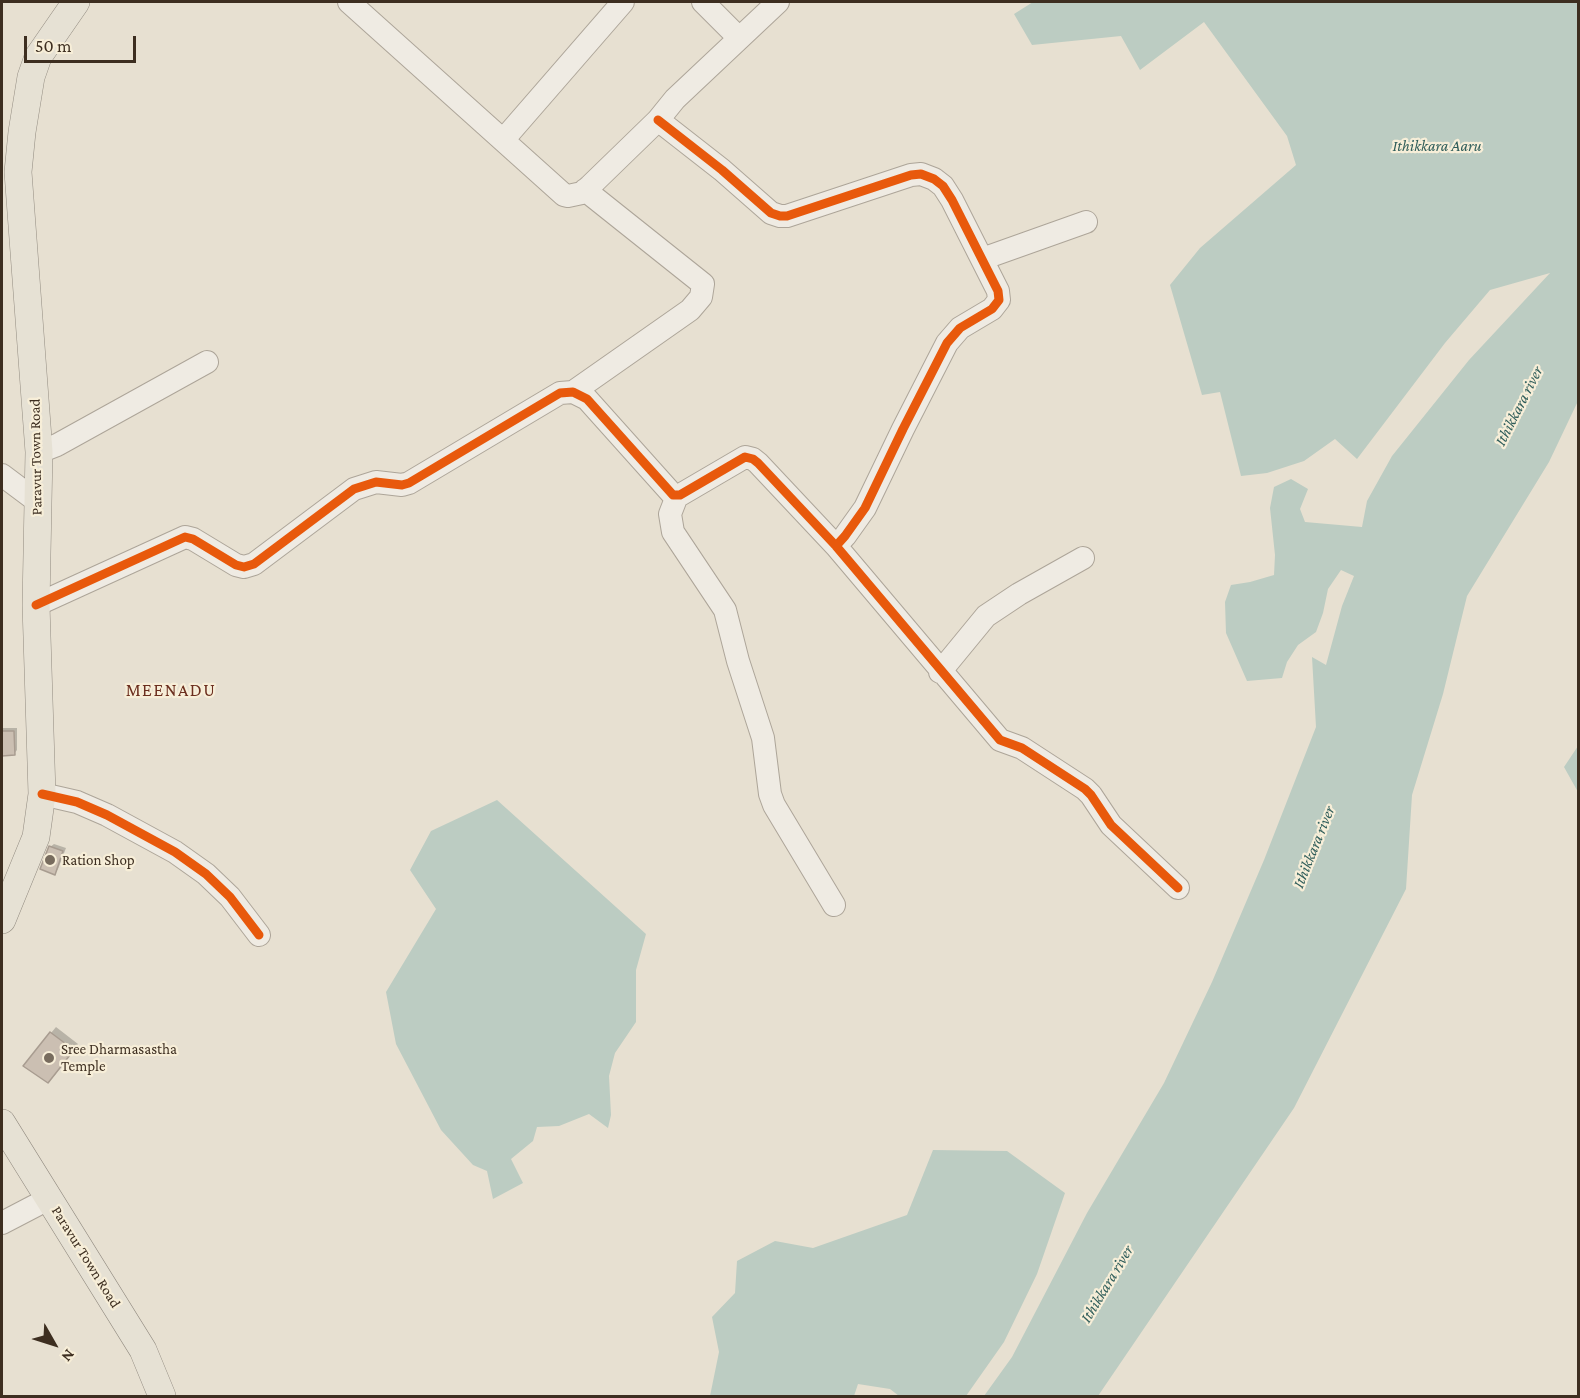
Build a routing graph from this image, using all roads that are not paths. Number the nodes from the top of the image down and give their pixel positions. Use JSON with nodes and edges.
{"nodes":[{"id":1,"x":76,"y":2,"type":"edge"},
{"id":2,"x":623,"y":2,"type":"edge"},
{"id":3,"x":703,"y":2,"type":"edge"},
{"id":4,"x":778,"y":2,"type":"edge"},
{"id":5,"x":355,"y":3,"type":"edge"},
{"id":6,"x":739,"y":38,"type":"junction"},
{"id":7,"x":657,"y":120,"type":"junction"},
{"id":8,"x":504,"y":139,"type":"junction"},
{"id":9,"x":585,"y":190,"type":"junction"},
{"id":10,"x":1086,"y":222,"type":"dead end"},
{"id":11,"x":982,"y":259,"type":"junction"},
{"id":12,"x":207,"y":362,"type":"dead end"},
{"id":13,"x":573,"y":392,"type":"junction"},
{"id":14,"x":39,"y":452,"type":"junction"},
{"id":15,"x":2,"y":475,"type":"edge"},
{"id":16,"x":677,"y":496,"type":"junction"},
{"id":17,"x":38,"y":502,"type":"junction"},
{"id":18,"x":836,"y":546,"type":"junction"},
{"id":19,"x":1083,"y":558,"type":"dead end"},
{"id":20,"x":36,"y":605,"type":"junction"},
{"id":21,"x":940,"y":672,"type":"junction"},
{"id":22,"x":42,"y":794,"type":"junction"},
{"id":23,"x":1178,"y":888,"type":"dead end"},
{"id":24,"x":834,"y":904,"type":"dead end"},
{"id":25,"x":2,"y":920,"type":"edge"},
{"id":26,"x":260,"y":935,"type":"dead end"},
{"id":27,"x":2,"y":1123,"type":"edge"},
{"id":28,"x":50,"y":1198,"type":"junction"},
{"id":29,"x":2,"y":1223,"type":"edge"},
{"id":30,"x":162,"y":1396,"type":"edge"}],
"edges":[{"from":1,"to":14,"type":"main road","name":"Paravur Town Road"},
{"from":2,"to":8,"type":"street"},
{"from":3,"to":6,"type":"street"},
{"from":4,"to":6,"type":"street"},
{"from":5,"to":8,"type":"street"},
{"from":6,"to":7,"type":"street"},
{"from":7,"to":9,"type":"street"},
{"from":7,"to":11,"type":"street"},
{"from":8,"to":9,"type":"street"},
{"from":9,"to":13,"type":"street"},
{"from":10,"to":11,"type":"street"},
{"from":11,"to":18,"type":"street"},
{"from":12,"to":14,"type":"street"},
{"from":13,"to":16,"type":"street"},
{"from":13,"to":20,"type":"street"},
{"from":14,"to":17,"type":"main road","name":"Paravur Town Road"},
{"from":15,"to":17,"type":"street"},
{"from":16,"to":18,"type":"street"},
{"from":16,"to":24,"type":"street"},
{"from":17,"to":20,"type":"main road","name":"Paravur Town Road"},
{"from":18,"to":21,"type":"street"},
{"from":19,"to":21,"type":"street"},
{"from":20,"to":22,"type":"main road","name":"Paravur Town Road"},
{"from":21,"to":23,"type":"street"},
{"from":22,"to":25,"type":"main road","name":"Paravur Town Road"},
{"from":22,"to":26,"type":"street"},
{"from":27,"to":28,"type":"main road","name":"Paravur Town Road"},
{"from":28,"to":29,"type":"street"},
{"from":28,"to":30,"type":"main road","name":"Paravur Town Road"}]}
